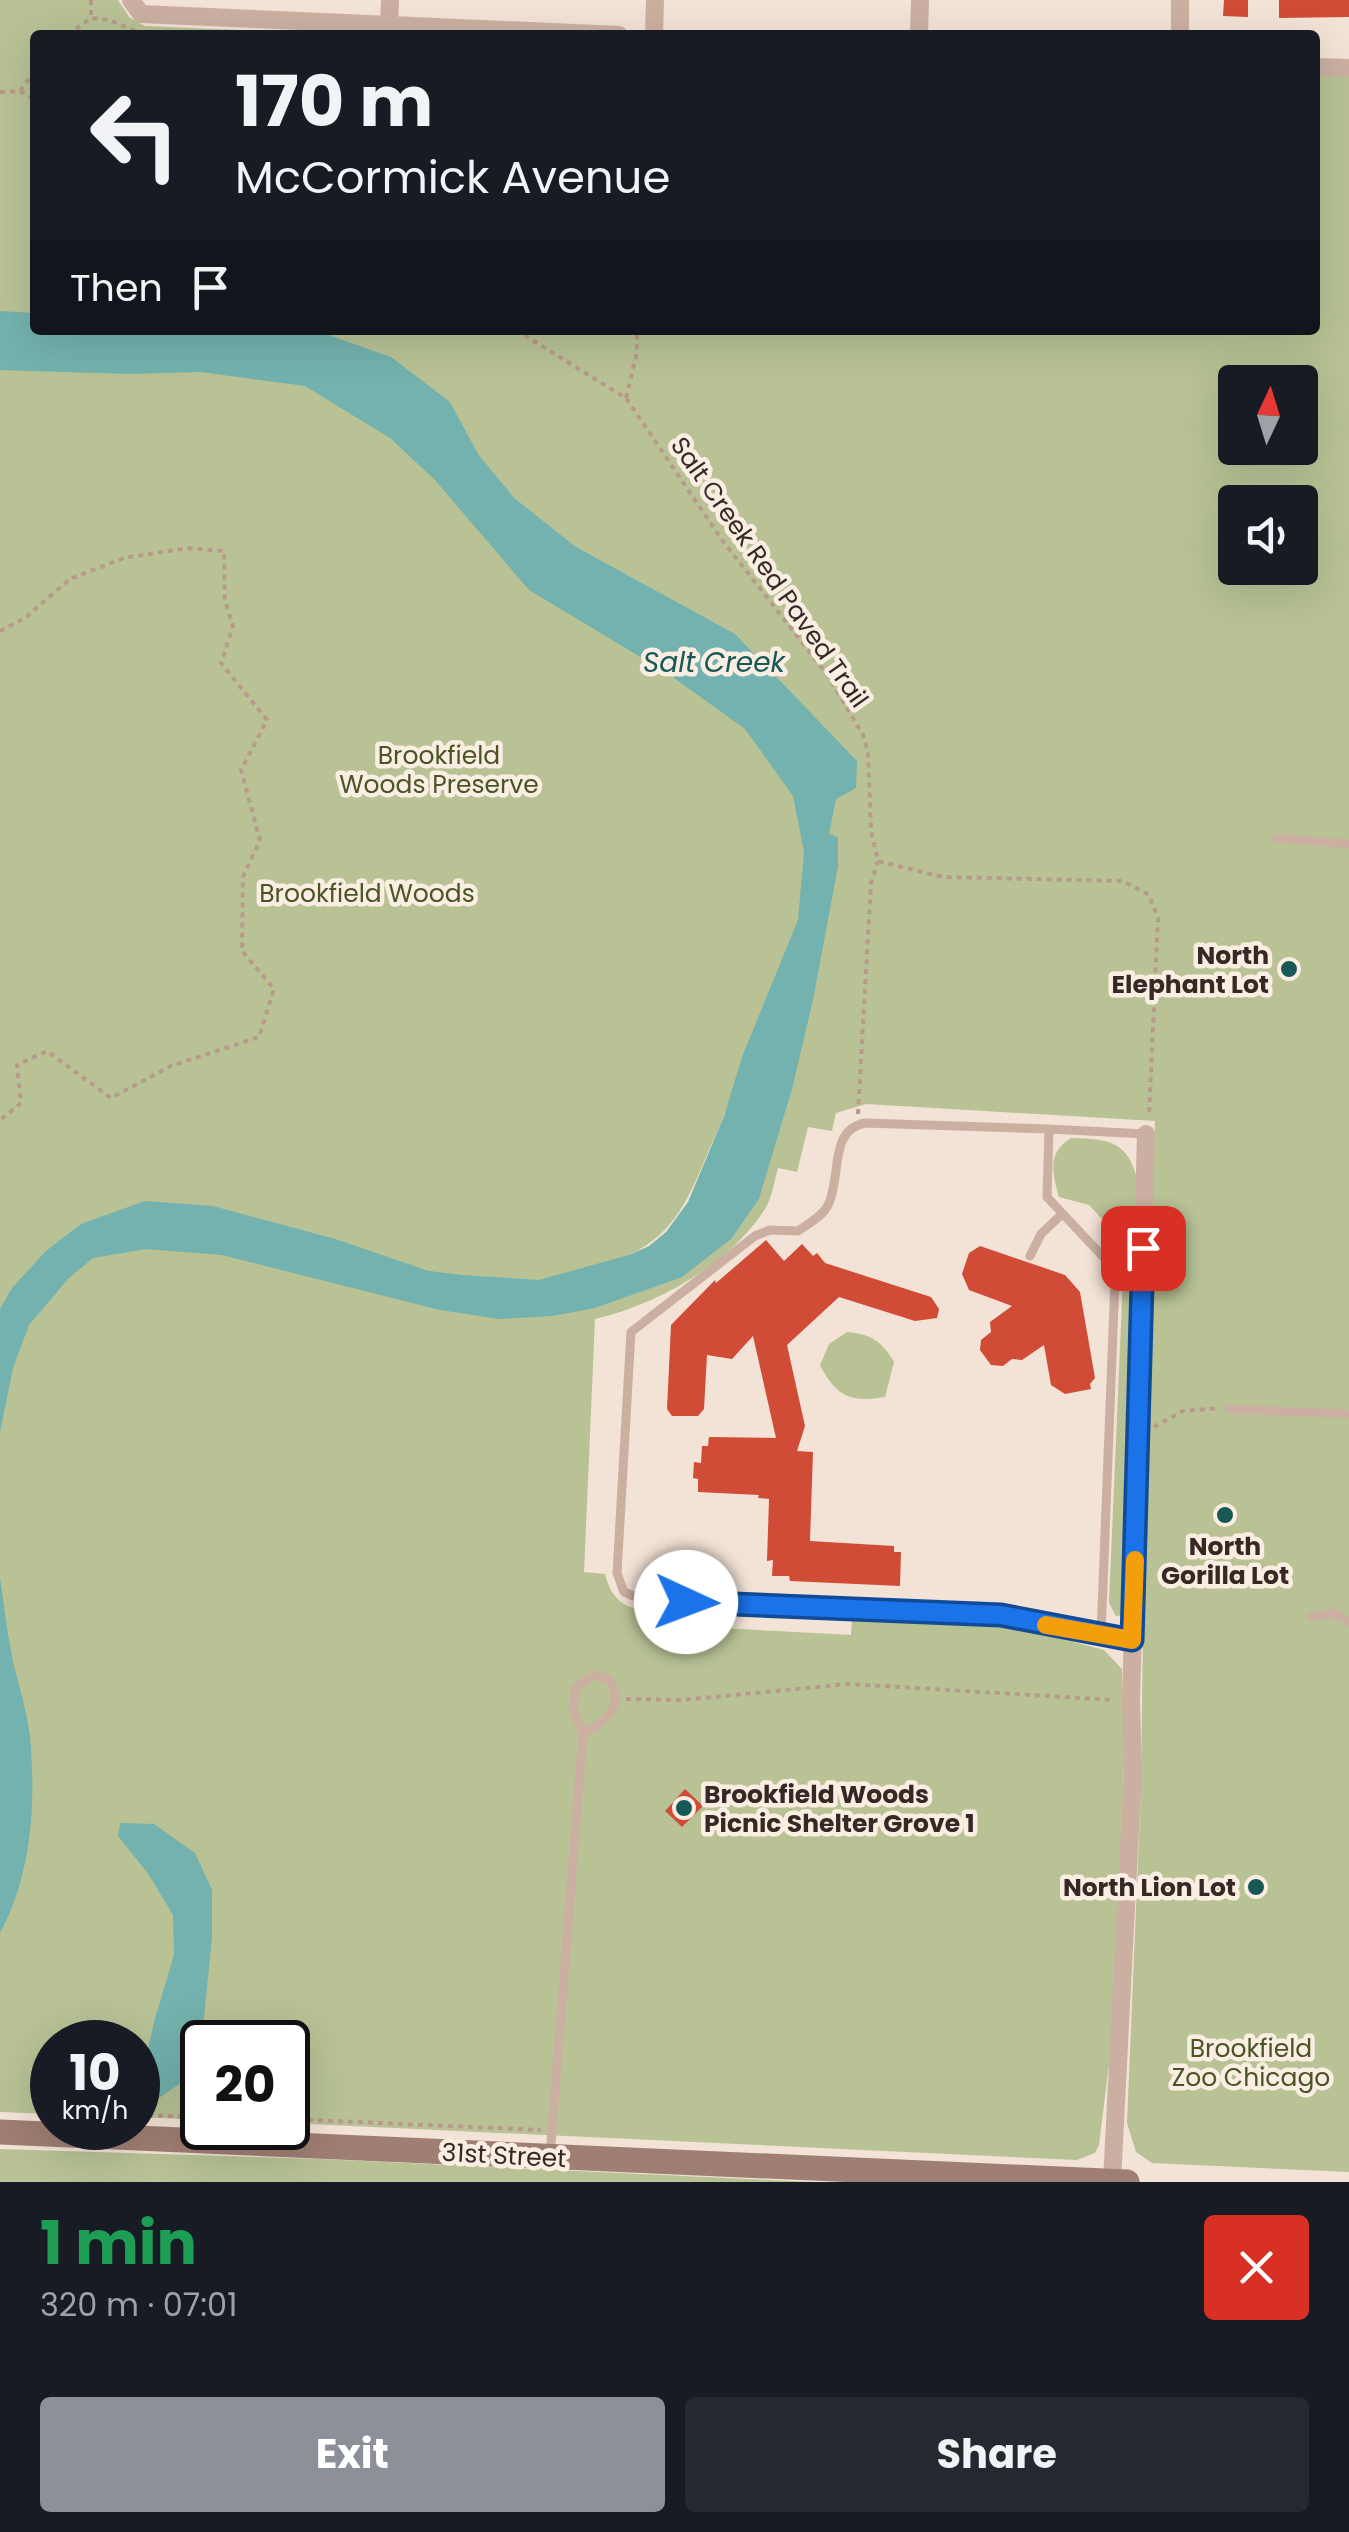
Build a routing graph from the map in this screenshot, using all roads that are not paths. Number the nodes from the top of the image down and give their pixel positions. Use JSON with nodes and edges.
{"nodes":[{"id":1,"x":131,"y":0,"type":"edge"},
{"id":2,"x":390,"y":0,"type":"edge"},
{"id":3,"x":655,"y":0,"type":"edge"},
{"id":4,"x":920,"y":0,"type":"edge"},
{"id":5,"x":1180,"y":0,"type":"edge"},
{"id":6,"x":389,"y":27,"type":"junction"},
{"id":7,"x":475,"y":30,"type":"edge"},
{"id":8,"x":654,"y":30,"type":"edge"},
{"id":9,"x":919,"y":30,"type":"edge"},
{"id":10,"x":1180,"y":30,"type":"edge"},
{"id":11,"x":1320,"y":66,"type":"edge"},
{"id":12,"x":1349,"y":68,"type":"edge"},
{"id":13,"x":1276,"y":838,"type":"dead end"},
{"id":14,"x":1349,"y":844,"type":"edge"},
{"id":15,"x":1049,"y":1129,"type":"junction"},
{"id":16,"x":1146,"y":1134,"type":"joint"},
{"id":17,"x":1061,"y":1215,"type":"junction"},
{"id":18,"x":1030,"y":1256,"type":"dead end"},
{"id":19,"x":1230,"y":1409,"type":"road end"},
{"id":20,"x":1349,"y":1414,"type":"edge"},
{"id":21,"x":1311,"y":1617,"type":"dead end"},
{"id":22,"x":1349,"y":1622,"type":"edge"},
{"id":23,"x":1101,"y":1635,"type":"junction"},
{"id":24,"x":1132,"y":1640,"type":"junction"},
{"id":25,"x":583,"y":1732,"type":"junction"},
{"id":26,"x":0,"y":2132,"type":"edge"},
{"id":27,"x":550,"y":2156,"type":"junction"},
{"id":28,"x":1112,"y":2181,"type":"edge"},
{"id":29,"x":1127,"y":2182,"type":"edge"}],
"edges":[{"from":1,"to":6,"type":"street"},
{"from":2,"to":6,"type":"street"},
{"from":3,"to":8,"type":"street"},
{"from":4,"to":9,"type":"street"},
{"from":5,"to":10,"type":"street"},
{"from":6,"to":7,"type":"street"},
{"from":11,"to":12,"type":"street"},
{"from":13,"to":14,"type":"lane"},
{"from":15,"to":16,"type":"lane"},
{"from":15,"to":17,"type":"lane"},
{"from":15,"to":23,"type":"lane"},
{"from":16,"to":24,"type":"street"},
{"from":17,"to":18,"type":"lane"},
{"from":17,"to":23,"type":"lane"},
{"from":19,"to":20,"type":"lane"},
{"from":21,"to":22,"type":"lane"},
{"from":23,"to":24,"type":"lane"},
{"from":24,"to":28,"type":"street"},
{"from":25,"to":25,"type":"lane"},
{"from":25,"to":27,"type":"lane"},
{"from":26,"to":27,"type":"main road","name":"31st Street"},
{"from":27,"to":28,"type":"main road","name":"31st Street"},
{"from":28,"to":29,"type":"main road","name":"31st Street"}]}
